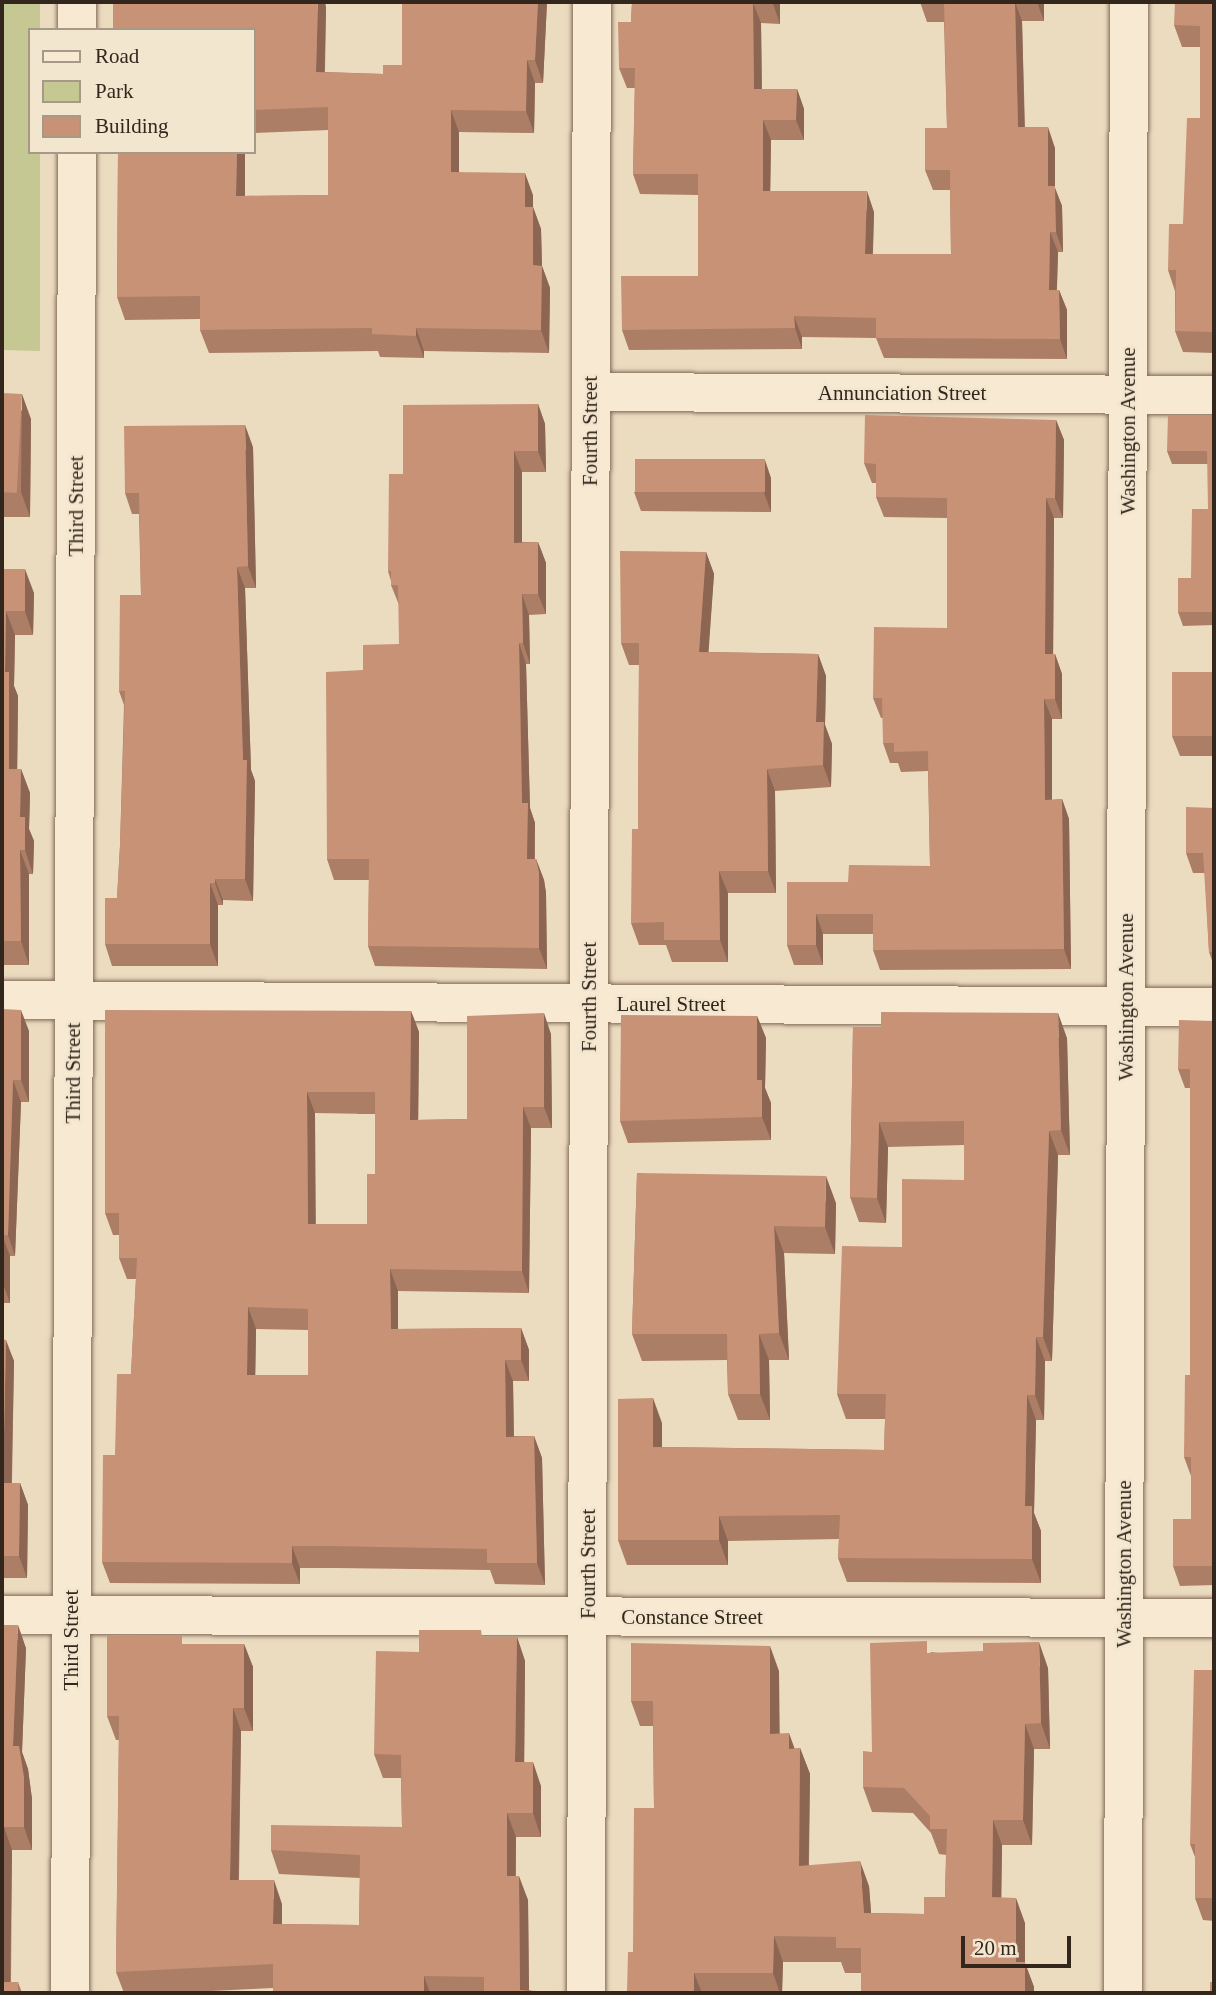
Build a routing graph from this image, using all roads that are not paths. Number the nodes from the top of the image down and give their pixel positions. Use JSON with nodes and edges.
{"nodes":[{"id":1,"x":77,"y":2,"type":"edge"},
{"id":2,"x":592,"y":2,"type":"edge"},
{"id":3,"x":1129,"y":2,"type":"edge"},
{"id":4,"x":77,"y":28,"type":"edge"},
{"id":5,"x":77,"y":154,"type":"edge"},
{"id":6,"x":591,"y":392,"type":"junction"},
{"id":7,"x":1128,"y":394,"type":"junction"},
{"id":8,"x":1214,"y":394,"type":"edge"},
{"id":9,"x":2,"y":1000,"type":"edge"},
{"id":10,"x":73,"y":1000,"type":"junction"},
{"id":11,"x":589,"y":1003,"type":"junction"},
{"id":12,"x":1126,"y":1007,"type":"junction"},
{"id":13,"x":1214,"y":1007,"type":"edge"},
{"id":14,"x":2,"y":1615,"type":"edge"},
{"id":15,"x":71,"y":1615,"type":"junction"},
{"id":16,"x":587,"y":1617,"type":"junction"},
{"id":17,"x":1124,"y":1618,"type":"junction"},
{"id":18,"x":1214,"y":1618,"type":"edge"},
{"id":19,"x":70,"y":1993,"type":"edge"},
{"id":20,"x":586,"y":1993,"type":"edge"},
{"id":21,"x":1123,"y":1993,"type":"edge"}],
"edges":[{"from":1,"to":4,"type":"street"},
{"from":2,"to":6,"type":"street","name":"Fourth Street"},
{"from":3,"to":7,"type":"street","name":"Washington Avenue"},
{"from":5,"to":10,"type":"street","name":"Third Street"},
{"from":6,"to":7,"type":"street","name":"Annunciation Street"},
{"from":6,"to":11,"type":"street","name":"Fourth Street"},
{"from":7,"to":8,"type":"street","name":"Annunciation Street"},
{"from":7,"to":12,"type":"street","name":"Washington Avenue"},
{"from":9,"to":10,"type":"street","name":"Laurel Street"},
{"from":10,"to":11,"type":"street","name":"Laurel Street"},
{"from":10,"to":15,"type":"street","name":"Third Street"},
{"from":11,"to":12,"type":"street","name":"Laurel Street"},
{"from":11,"to":16,"type":"street","name":"Fourth Street"},
{"from":12,"to":13,"type":"street","name":"Laurel Street"},
{"from":12,"to":17,"type":"street","name":"Washington Avenue"},
{"from":14,"to":15,"type":"street","name":"Constance Street"},
{"from":15,"to":16,"type":"street","name":"Constance Street"},
{"from":15,"to":19,"type":"street","name":"Third Street"},
{"from":16,"to":17,"type":"street","name":"Constance Street"},
{"from":16,"to":20,"type":"street","name":"Fourth Street"},
{"from":17,"to":18,"type":"street","name":"Constance Street"},
{"from":17,"to":21,"type":"street","name":"Washington Avenue"}]}
